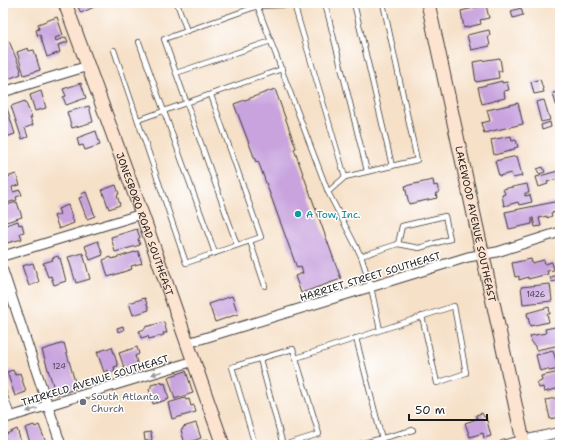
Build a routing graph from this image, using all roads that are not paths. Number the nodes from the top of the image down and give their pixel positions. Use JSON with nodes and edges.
{"nodes":[{"id":1,"x":65,"y":3,"type":"edge"},
{"id":2,"x":177,"y":3,"type":"edge"},
{"id":3,"x":324,"y":3,"type":"edge"},
{"id":4,"x":339,"y":3,"type":"edge"},
{"id":5,"x":354,"y":3,"type":"edge"},
{"id":6,"x":383,"y":3,"type":"edge"},
{"id":7,"x":428,"y":3,"type":"edge"},
{"id":8,"x":257,"y":4,"type":"edge"},
{"id":9,"x":294,"y":4,"type":"junction"},
{"id":10,"x":187,"y":31,"type":"junction"},
{"id":11,"x":271,"y":40,"type":"junction"},
{"id":12,"x":139,"y":42,"type":"dead end"},
{"id":13,"x":114,"y":50,"type":"dead end"},
{"id":14,"x":88,"y":66,"type":"junction"},
{"id":15,"x":282,"y":70,"type":"junction"},
{"id":16,"x":176,"y":73,"type":"junction"},
{"id":17,"x":3,"y":92,"type":"edge"},
{"id":18,"x":211,"y":94,"type":"junction"},
{"id":19,"x":187,"y":103,"type":"junction"},
{"id":20,"x":164,"y":111,"type":"junction"},
{"id":21,"x":138,"y":120,"type":"junction"},
{"id":22,"x":392,"y":166,"type":"junction"},
{"id":23,"x":367,"y":171,"type":"junction"},
{"id":24,"x":345,"y":177,"type":"junction"},
{"id":25,"x":328,"y":192,"type":"junction"},
{"id":26,"x":142,"y":214,"type":"junction"},
{"id":27,"x":560,"y":232,"type":"edge"},
{"id":28,"x":250,"y":241,"type":"junction"},
{"id":29,"x":398,"y":244,"type":"junction"},
{"id":30,"x":237,"y":245,"type":"junction"},
{"id":31,"x":215,"y":253,"type":"junction"},
{"id":32,"x":482,"y":255,"type":"junction"},
{"id":33,"x":3,"y":256,"type":"edge"},
{"id":34,"x":361,"y":256,"type":"junction"},
{"id":35,"x":3,"y":271,"type":"edge"},
{"id":36,"x":265,"y":286,"type":"dead end"},
{"id":37,"x":370,"y":287,"type":"junction"},
{"id":38,"x":422,"y":316,"type":"junction"},
{"id":39,"x":380,"y":330,"type":"junction"},
{"id":40,"x":356,"y":338,"type":"junction"},
{"id":41,"x":188,"y":343,"type":"junction"},
{"id":42,"x":296,"y":358,"type":"junction"},
{"id":43,"x":260,"y":359,"type":"junction"},
{"id":44,"x":194,"y":361,"type":"junction"},
{"id":45,"x":3,"y":390,"type":"edge"},
{"id":46,"x":47,"y":406,"type":"junction"},
{"id":47,"x":12,"y":416,"type":"junction"},
{"id":48,"x":3,"y":419,"type":"edge"},
{"id":49,"x":413,"y":430,"type":"dead end"},
{"id":50,"x":560,"y":432,"type":"edge"},
{"id":51,"x":382,"y":439,"type":"junction"},
{"id":52,"x":523,"y":443,"type":"edge"},
{"id":53,"x":360,"y":444,"type":"edge"},
{"id":54,"x":61,"y":445,"type":"edge"},
{"id":55,"x":223,"y":445,"type":"edge"},
{"id":56,"x":255,"y":445,"type":"edge"},
{"id":57,"x":284,"y":445,"type":"edge"},
{"id":58,"x":504,"y":445,"type":"edge"}],
"edges":[{"from":1,"to":14,"type":"main road","name":"JONESBORO ROAD SOUTHEAST"},
{"from":2,"to":10,"type":"lane"},
{"from":3,"to":4,"type":"lane"},
{"from":3,"to":9,"type":"lane"},
{"from":3,"to":23,"type":"lane"},
{"from":5,"to":22,"type":"lane"},
{"from":6,"to":22,"type":"lane"},
{"from":7,"to":32,"type":"main road","name":"LAKEWOOD AVENUE SOUTHEAST"},
{"from":8,"to":9,"type":"lane"},
{"from":8,"to":10,"type":"lane"},
{"from":8,"to":11,"type":"lane"},
{"from":9,"to":24,"type":"lane"},
{"from":10,"to":16,"type":"lane"},
{"from":11,"to":15,"type":"lane"},
{"from":11,"to":16,"type":"lane"},
{"from":12,"to":20,"type":"lane"},
{"from":13,"to":21,"type":"lane"},
{"from":14,"to":17,"type":"street"},
{"from":14,"to":26,"type":"main road","name":"JONESBORO ROAD SOUTHEAST"},
{"from":15,"to":18,"type":"lane"},
{"from":15,"to":25,"type":"lane"},
{"from":16,"to":19,"type":"lane"},
{"from":18,"to":19,"type":"lane"},
{"from":18,"to":28,"type":"lane"},
{"from":19,"to":20,"type":"lane"},
{"from":19,"to":30,"type":"lane"},
{"from":20,"to":21,"type":"lane"},
{"from":20,"to":31,"type":"lane"},
{"from":21,"to":31,"type":"lane"},
{"from":22,"to":23,"type":"lane"},
{"from":23,"to":24,"type":"lane"},
{"from":24,"to":25,"type":"lane"},
{"from":25,"to":34,"type":"lane"},
{"from":26,"to":33,"type":"street"},
{"from":26,"to":41,"type":"main road","name":"JONESBORO ROAD SOUTHEAST"},
{"from":27,"to":32,"type":"street","name":"HARRIET STREET SOUTHEAST"},
{"from":28,"to":30,"type":"lane"},
{"from":28,"to":36,"type":"lane"},
{"from":29,"to":29,"type":"lane"},
{"from":29,"to":34,"type":"lane"},
{"from":30,"to":31,"type":"lane"},
{"from":32,"to":37,"type":"street","name":"HARRIET STREET SOUTHEAST"},
{"from":32,"to":52,"type":"main road","name":"LAKEWOOD AVENUE SOUTHEAST"},
{"from":34,"to":37,"type":"lane"},
{"from":35,"to":46,"type":"street"},
{"from":37,"to":39,"type":"lane"},
{"from":37,"to":41,"type":"street","name":"HARRIET STREET SOUTHEAST"},
{"from":38,"to":38,"type":"lane"},
{"from":38,"to":39,"type":"lane"},
{"from":39,"to":40,"type":"lane"},
{"from":40,"to":42,"type":"lane"},
{"from":40,"to":51,"type":"lane"},
{"from":41,"to":44,"type":"main road","name":"JONESBORO ROAD SOUTHEAST"},
{"from":42,"to":43,"type":"lane"},
{"from":42,"to":57,"type":"lane"},
{"from":43,"to":56,"type":"lane"},
{"from":43,"to":57,"type":"lane"},
{"from":44,"to":46,"type":"street","name":"THIRKELD AVENUE SOUTHEAST","one_way":true},
{"from":44,"to":55,"type":"main road","name":"JONESBORO ROAD SOUTHEAST"},
{"from":45,"to":47,"type":"lane"},
{"from":46,"to":47,"type":"street","name":"THIRKELD AVENUE SOUTHEAST","one_way":true},
{"from":46,"to":54,"type":"street"},
{"from":47,"to":48,"type":"street","name":"THIRKELD AVENUE SOUTHEAST"},
{"from":49,"to":51,"type":"lane"},
{"from":50,"to":52,"type":"street"},
{"from":51,"to":53,"type":"lane"},
{"from":52,"to":58,"type":"street"}]}
